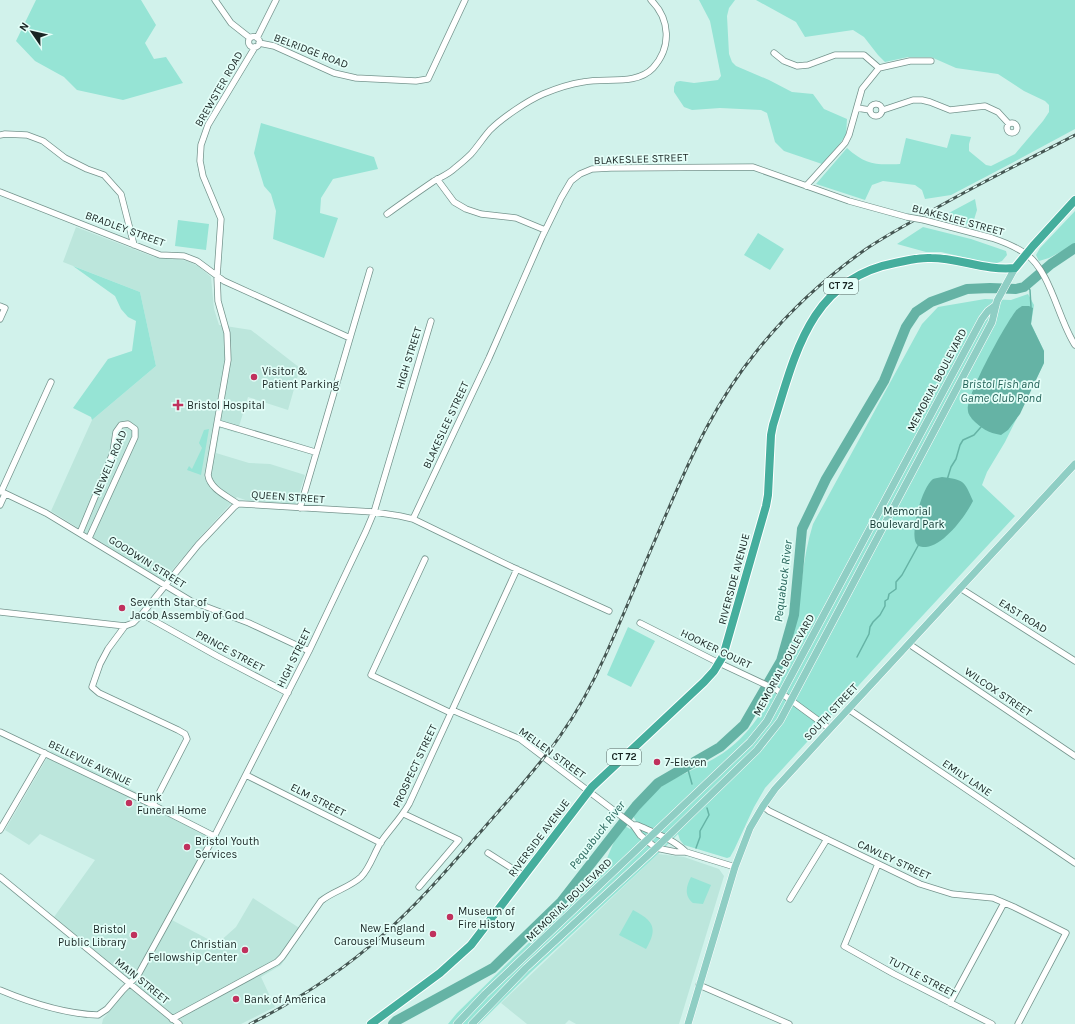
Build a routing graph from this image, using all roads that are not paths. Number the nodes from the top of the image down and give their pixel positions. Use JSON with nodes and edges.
{"nodes":[{"id":1,"x":215,"y":0,"type":"edge"},
{"id":2,"x":276,"y":0,"type":"edge"},
{"id":3,"x":465,"y":0,"type":"edge"},
{"id":4,"x":651,"y":0,"type":"edge"},
{"id":5,"x":250,"y":38,"type":"junction"},
{"id":6,"x":257,"y":43,"type":"junction"},
{"id":7,"x":774,"y":53,"type":"dead end"},
{"id":8,"x":932,"y":61,"type":"dead end"},
{"id":9,"x":879,"y":68,"type":"junction"},
{"id":10,"x":857,"y":108,"type":"junction"},
{"id":11,"x":870,"y":110,"type":"junction"},
{"id":12,"x":882,"y":110,"type":"junction"},
{"id":13,"x":1009,"y":124,"type":"dead end"},
{"id":14,"x":0,"y":135,"type":"edge"},
{"id":15,"x":437,"y":179,"type":"junction"},
{"id":16,"x":806,"y":186,"type":"junction"},
{"id":17,"x":0,"y":192,"type":"edge"},
{"id":18,"x":1075,"y":200,"type":"edge"},
{"id":19,"x":387,"y":214,"type":"dead end"},
{"id":20,"x":545,"y":230,"type":"junction"},
{"id":21,"x":134,"y":245,"type":"junction"},
{"id":22,"x":1026,"y":254,"type":"junction"},
{"id":23,"x":1015,"y":268,"type":"junction"},
{"id":24,"x":370,"y":270,"type":"dead end"},
{"id":25,"x":217,"y":276,"type":"junction"},
{"id":26,"x":997,"y":303,"type":"junction"},
{"id":27,"x":2,"y":307,"type":"edge"},
{"id":28,"x":0,"y":319,"type":"edge"},
{"id":29,"x":431,"y":321,"type":"dead end"},
{"id":30,"x":350,"y":338,"type":"junction"},
{"id":31,"x":1075,"y":345,"type":"edge"},
{"id":32,"x":50,"y":382,"type":"dead end"},
{"id":33,"x":218,"y":423,"type":"junction"},
{"id":34,"x":315,"y":452,"type":"junction"},
{"id":35,"x":1075,"y":464,"type":"edge"},
{"id":36,"x":2,"y":492,"type":"edge"},
{"id":37,"x":238,"y":504,"type":"junction"},
{"id":38,"x":0,"y":505,"type":"edge"},
{"id":39,"x":300,"y":508,"type":"junction"},
{"id":40,"x":374,"y":512,"type":"junction"},
{"id":41,"x":413,"y":520,"type":"junction"},
{"id":42,"x":80,"y":533,"type":"junction"},
{"id":43,"x":89,"y":538,"type":"junction"},
{"id":44,"x":425,"y":559,"type":"dead end"},
{"id":45,"x":517,"y":569,"type":"junction"},
{"id":46,"x":165,"y":585,"type":"junction"},
{"id":47,"x":960,"y":588,"type":"junction"},
{"id":48,"x":609,"y":611,"type":"dead end"},
{"id":49,"x":0,"y":612,"type":"edge"},
{"id":50,"x":142,"y":614,"type":"junction"},
{"id":51,"x":640,"y":623,"type":"dead end"},
{"id":52,"x":125,"y":626,"type":"junction"},
{"id":53,"x":909,"y":644,"type":"junction"},
{"id":54,"x":309,"y":651,"type":"junction"},
{"id":55,"x":1075,"y":661,"type":"edge"},
{"id":56,"x":720,"y":663,"type":"junction"},
{"id":57,"x":288,"y":693,"type":"junction"},
{"id":58,"x":782,"y":694,"type":"junction"},
{"id":59,"x":791,"y":700,"type":"junction"},
{"id":60,"x":848,"y":710,"type":"junction"},
{"id":61,"x":452,"y":712,"type":"junction"},
{"id":62,"x":830,"y":729,"type":"junction"},
{"id":63,"x":0,"y":732,"type":"edge"},
{"id":64,"x":45,"y":752,"type":"junction"},
{"id":65,"x":1075,"y":756,"type":"edge"},
{"id":66,"x":246,"y":775,"type":"junction"},
{"id":67,"x":588,"y":792,"type":"junction"},
{"id":68,"x":153,"y":804,"type":"junction"},
{"id":69,"x":763,"y":806,"type":"junction"},
{"id":70,"x":404,"y":814,"type":"junction"},
{"id":71,"x":633,"y":825,"type":"junction"},
{"id":72,"x":0,"y":830,"type":"edge"},
{"id":73,"x":655,"y":833,"type":"junction"},
{"id":74,"x":214,"y":836,"type":"junction"},
{"id":75,"x":666,"y":838,"type":"junction"},
{"id":76,"x":828,"y":839,"type":"junction"},
{"id":77,"x":646,"y":841,"type":"junction"},
{"id":78,"x":381,"y":843,"type":"junction"},
{"id":79,"x":656,"y":848,"type":"junction"},
{"id":80,"x":686,"y":852,"type":"junction"},
{"id":81,"x":488,"y":853,"type":"dead end"},
{"id":82,"x":1075,"y":863,"type":"edge"},
{"id":83,"x":878,"y":864,"type":"junction"},
{"id":84,"x":735,"y":867,"type":"junction"},
{"id":85,"x":524,"y":876,"type":"junction"},
{"id":86,"x":0,"y":877,"type":"edge"},
{"id":87,"x":419,"y":887,"type":"dead end"},
{"id":88,"x":790,"y":898,"type":"dead end"},
{"id":89,"x":1004,"y":904,"type":"junction"},
{"id":90,"x":130,"y":984,"type":"junction"},
{"id":91,"x":699,"y":985,"type":"junction"},
{"id":92,"x":0,"y":990,"type":"edge"},
{"id":93,"x":950,"y":1003,"type":"junction"},
{"id":94,"x":172,"y":1019,"type":"junction"},
{"id":95,"x":179,"y":1024,"type":"edge"},
{"id":96,"x":372,"y":1024,"type":"edge"},
{"id":97,"x":457,"y":1024,"type":"edge"},
{"id":98,"x":472,"y":1024,"type":"edge"},
{"id":99,"x":688,"y":1024,"type":"edge"},
{"id":100,"x":789,"y":1024,"type":"edge"},
{"id":101,"x":992,"y":1024,"type":"edge"},
{"id":102,"x":1018,"y":1024,"type":"edge"}],
"edges":[{"from":1,"to":5,"type":"street"},
{"from":2,"to":6,"type":"street","name":"BREWSTER ROAD"},
{"from":3,"to":6,"type":"street","name":"BELRIDGE ROAD"},
{"from":4,"to":15,"type":"street"},
{"from":5,"to":6,"type":"street","name":"BELRIDGE ROAD"},
{"from":5,"to":6,"type":"street"},
{"from":6,"to":25,"type":"street","name":"BREWSTER ROAD"},
{"from":7,"to":9,"type":"street"},
{"from":8,"to":9,"type":"street"},
{"from":9,"to":10,"type":"street"},
{"from":10,"to":11,"type":"street"},
{"from":10,"to":16,"type":"street"},
{"from":11,"to":12,"type":"street"},
{"from":11,"to":12,"type":"street"},
{"from":12,"to":13,"type":"street"},
{"from":14,"to":21,"type":"street"},
{"from":15,"to":19,"type":"street"},
{"from":15,"to":20,"type":"street"},
{"from":16,"to":20,"type":"street","name":"BLAKESLEE STREET"},
{"from":16,"to":22,"type":"street","name":"BLAKESLEE STREET","bridge":true},
{"from":17,"to":21,"type":"street","name":"BRADLEY STREET"},
{"from":18,"to":22,"type":"highway"},
{"from":20,"to":41,"type":"street","name":"BLAKESLEE STREET"},
{"from":21,"to":25,"type":"street","name":"BRADLEY STREET"},
{"from":22,"to":23,"type":"highway"},
{"from":22,"to":31,"type":"street","name":"BLAKESLEE STREET"},
{"from":23,"to":26,"type":"main road","name":"MEMORIAL BOULEVARD"},
{"from":23,"to":56,"type":"highway","name":"RIVERSIDE AVENUE","number":"CT 72"},
{"from":24,"to":30,"type":"street"},
{"from":25,"to":30,"type":"street","name":"BRADLEY STREET"},
{"from":25,"to":33,"type":"street","name":"BREWSTER ROAD"},
{"from":26,"to":58,"type":"main road","name":"MEMORIAL BOULEVARD"},
{"from":26,"to":59,"type":"main road","name":"MEMORIAL BOULEVARD"},
{"from":27,"to":28,"type":"street"},
{"from":29,"to":40,"type":"street","name":"HIGH STREET"},
{"from":30,"to":34,"type":"street"},
{"from":32,"to":36,"type":"street"},
{"from":33,"to":34,"type":"street"},
{"from":33,"to":37,"type":"street","name":"BREWSTER ROAD"},
{"from":34,"to":39,"type":"street"},
{"from":35,"to":47,"type":"main road","name":"SOUTH STREET"},
{"from":36,"to":38,"type":"street"},
{"from":36,"to":42,"type":"street","name":"GOODWIN STREET"},
{"from":37,"to":39,"type":"street","name":"QUEEN STREET"},
{"from":37,"to":46,"type":"street","name":"QUEEN STREET"},
{"from":39,"to":40,"type":"street","name":"QUEEN STREET"},
{"from":40,"to":41,"type":"street","name":"QUEEN STREET"},
{"from":40,"to":54,"type":"street","name":"HIGH STREET"},
{"from":41,"to":45,"type":"street","name":"QUEEN STREET"},
{"from":42,"to":43,"type":"street","name":"GOODWIN STREET"},
{"from":42,"to":43,"type":"street","name":"NEWELL ROAD"},
{"from":43,"to":46,"type":"street","name":"GOODWIN STREET"},
{"from":44,"to":61,"type":"street","name":"MELLEN STREET"},
{"from":45,"to":48,"type":"street","name":"QUEEN STREET"},
{"from":45,"to":61,"type":"street","name":"PROSPECT STREET"},
{"from":46,"to":50,"type":"street","name":"QUEEN STREET"},
{"from":46,"to":54,"type":"street","name":"GOODWIN STREET"},
{"from":47,"to":53,"type":"main road","name":"SOUTH STREET"},
{"from":47,"to":55,"type":"street","name":"EAST ROAD"},
{"from":49,"to":52,"type":"street"},
{"from":50,"to":52,"type":"street","name":"QUEEN STREET"},
{"from":50,"to":57,"type":"street","name":"PRINCE STREET"},
{"from":51,"to":56,"type":"street","name":"HOOKER COURT"},
{"from":52,"to":68,"type":"street","name":"QUEEN STREET"},
{"from":53,"to":60,"type":"main road","name":"SOUTH STREET"},
{"from":53,"to":65,"type":"street","name":"WILCOX STREET"},
{"from":54,"to":57,"type":"street","name":"HIGH STREET"},
{"from":56,"to":58,"type":"street","name":"HOOKER COURT"},
{"from":56,"to":67,"type":"highway","name":"RIVERSIDE AVENUE","number":"CT 72"},
{"from":57,"to":66,"type":"street","name":"HIGH STREET"},
{"from":58,"to":59,"type":"street","name":"HOOKER COURT"},
{"from":58,"to":73,"type":"main road","name":"MEMORIAL BOULEVARD"},
{"from":59,"to":62,"type":"street","name":"HOOKER COURT"},
{"from":59,"to":75,"type":"main road","name":"MEMORIAL BOULEVARD"},
{"from":60,"to":62,"type":"main road","name":"SOUTH STREET"},
{"from":60,"to":82,"type":"street","name":"EMILY LANE"},
{"from":61,"to":67,"type":"street","name":"MELLEN STREET"},
{"from":61,"to":70,"type":"street","name":"PROSPECT STREET"},
{"from":62,"to":69,"type":"main road","name":"SOUTH STREET"},
{"from":63,"to":64,"type":"street","name":"BELLEVUE AVENUE"},
{"from":64,"to":68,"type":"street","name":"BELLEVUE AVENUE"},
{"from":64,"to":72,"type":"street"},
{"from":66,"to":74,"type":"street","name":"HIGH STREET"},
{"from":66,"to":78,"type":"street","name":"ELM STREET"},
{"from":67,"to":71,"type":"street","name":"MELLEN STREET"},
{"from":67,"to":85,"type":"highway","name":"RIVERSIDE AVENUE","number":"CT 72"},
{"from":68,"to":74,"type":"street","name":"BELLEVUE AVENUE"},
{"from":69,"to":76,"type":"street","name":"CAWLEY STREET"},
{"from":69,"to":84,"type":"main road","name":"SOUTH STREET"},
{"from":70,"to":78,"type":"street","name":"PROSPECT STREET"},
{"from":70,"to":87,"type":"street"},
{"from":71,"to":73,"type":"street","name":"MELLEN STREET"},
{"from":71,"to":77,"type":"street","name":"MELLEN STREET"},
{"from":73,"to":75,"type":"street","name":"MELLEN STREET"},
{"from":73,"to":77,"type":"main road","name":"MEMORIAL BOULEVARD"},
{"from":74,"to":90,"type":"street","name":"HIGH STREET"},
{"from":75,"to":79,"type":"main road","name":"MEMORIAL BOULEVARD"},
{"from":75,"to":80,"type":"street","name":"MELLEN STREET"},
{"from":76,"to":83,"type":"street","name":"CAWLEY STREET"},
{"from":76,"to":88,"type":"street"},
{"from":77,"to":79,"type":"street","name":"MELLEN STREET"},
{"from":77,"to":97,"type":"main road","name":"MEMORIAL BOULEVARD"},
{"from":78,"to":94,"type":"street","name":"PROSPECT STREET"},
{"from":79,"to":80,"type":"street","name":"MELLEN STREET"},
{"from":79,"to":98,"type":"main road","name":"MEMORIAL BOULEVARD"},
{"from":80,"to":84,"type":"street","name":"MELLEN STREET"},
{"from":81,"to":85,"type":"street"},
{"from":83,"to":89,"type":"street","name":"CAWLEY STREET"},
{"from":83,"to":93,"type":"street","name":"TUTTLE STREET"},
{"from":84,"to":91,"type":"main road","name":"SOUTH STREET"},
{"from":85,"to":96,"type":"highway","name":"RIVERSIDE AVENUE","number":"CT 72"},
{"from":86,"to":90,"type":"street","name":"MAIN STREET"},
{"from":89,"to":93,"type":"street"},
{"from":89,"to":102,"type":"street","name":"CAWLEY STREET"},
{"from":90,"to":92,"type":"street","name":"HIGH STREET"},
{"from":90,"to":94,"type":"street","name":"MAIN STREET"},
{"from":91,"to":99,"type":"main road","name":"SOUTH STREET"},
{"from":91,"to":100,"type":"street"},
{"from":93,"to":101,"type":"street","name":"TUTTLE STREET"},
{"from":94,"to":95,"type":"street","name":"MAIN STREET"}]}
